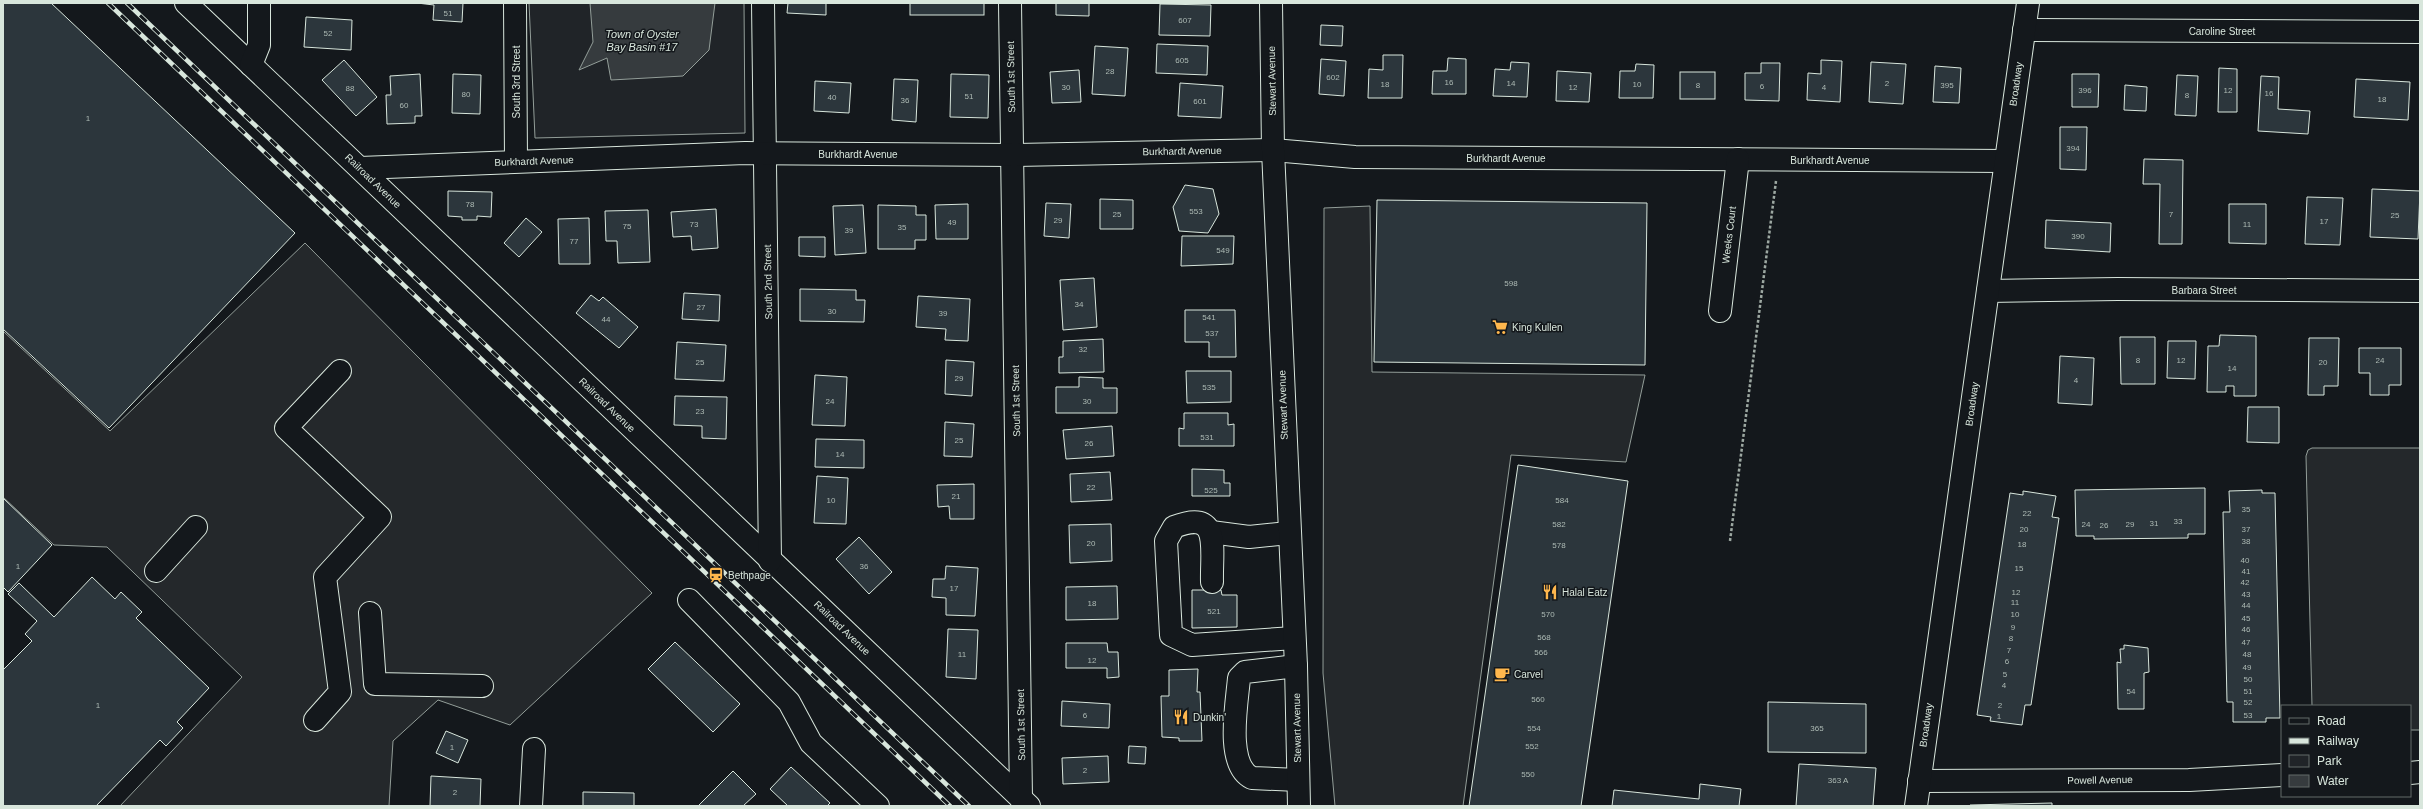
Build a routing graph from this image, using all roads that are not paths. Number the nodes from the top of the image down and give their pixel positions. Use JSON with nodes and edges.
{"nodes":[{"id":1,"x":186,"y":3,"type":"edge"},
{"id":2,"x":259,"y":3,"type":"edge"},
{"id":3,"x":515,"y":3,"type":"edge"},
{"id":4,"x":763,"y":3,"type":"edge"},
{"id":5,"x":1010,"y":3,"type":"edge"},
{"id":6,"x":1272,"y":3,"type":"edge"},
{"id":7,"x":2028,"y":3,"type":"edge"},
{"id":8,"x":2024,"y":30,"type":"junction"},
{"id":9,"x":2420,"y":32,"type":"edge"},
{"id":10,"x":251,"y":65,"type":"junction"},
{"id":11,"x":1273,"y":150,"type":"junction"},
{"id":12,"x":766,"y":153,"type":"junction"},
{"id":13,"x":1012,"y":155,"type":"junction"},
{"id":14,"x":1738,"y":159,"type":"junction"},
{"id":15,"x":516,"y":161,"type":"junction"},
{"id":16,"x":2005,"y":161,"type":"junction"},
{"id":17,"x":360,"y":168,"type":"junction"},
{"id":18,"x":1988,"y":291,"type":"junction"},
{"id":19,"x":2420,"y":291,"type":"edge"},
{"id":20,"x":1720,"y":311,"type":"dead end"},
{"id":21,"x":340,"y":371,"type":"dead end"},
{"id":22,"x":196,"y":527,"type":"dead end"},
{"id":23,"x":1211,"y":532,"type":"junction"},
{"id":24,"x":1288,"y":533,"type":"junction"},
{"id":25,"x":770,"y":561,"type":"junction"},
{"id":26,"x":156,"y":571,"type":"dead end"},
{"id":27,"x":1212,"y":582,"type":"dead end"},
{"id":28,"x":689,"y":600,"type":"dead end"},
{"id":29,"x":370,"y":613,"type":"dead end"},
{"id":30,"x":1294,"y":638,"type":"junction"},
{"id":31,"x":1296,"y":666,"type":"junction"},
{"id":32,"x":482,"y":686,"type":"dead end"},
{"id":33,"x":315,"y":720,"type":"dead end"},
{"id":34,"x":534,"y":749,"type":"dead end"},
{"id":35,"x":2281,"y":776,"type":"edge"},
{"id":36,"x":1298,"y":780,"type":"junction"},
{"id":37,"x":1919,"y":781,"type":"junction"},
{"id":38,"x":1025,"y":802,"type":"edge"},
{"id":39,"x":531,"y":806,"type":"edge"},
{"id":40,"x":878,"y":806,"type":"edge"},
{"id":41,"x":1299,"y":806,"type":"edge"},
{"id":42,"x":1916,"y":806,"type":"edge"}],
"edges":[{"from":1,"to":10,"type":"street","name":"Railroad Avenue"},
{"from":2,"to":10,"type":"street"},
{"from":3,"to":15,"type":"street","name":"South 3rd Street"},
{"from":4,"to":12,"type":"street","name":"South 2nd Street"},
{"from":5,"to":13,"type":"street","name":"South 1st Street"},
{"from":6,"to":11,"type":"street","name":"Stewart Avenue"},
{"from":7,"to":8,"type":"street","name":"Broadway"},
{"from":8,"to":9,"type":"street","name":"Caroline Street"},
{"from":8,"to":16,"type":"street","name":"Broadway"},
{"from":10,"to":17,"type":"street","name":"Railroad Avenue"},
{"from":11,"to":13,"type":"street","name":"Burkhardt Avenue"},
{"from":11,"to":14,"type":"street","name":"Burkhardt Avenue"},
{"from":11,"to":24,"type":"street","name":"Stewart Avenue"},
{"from":12,"to":13,"type":"street","name":"Burkhardt Avenue"},
{"from":12,"to":15,"type":"street","name":"Burkhardt Avenue"},
{"from":12,"to":25,"type":"street","name":"South 2nd Street"},
{"from":13,"to":38,"type":"street","name":"South 1st Street"},
{"from":14,"to":16,"type":"street","name":"Burkhardt Avenue"},
{"from":14,"to":20,"type":"street","name":"Weeks Court"},
{"from":15,"to":17,"type":"street","name":"Burkhardt Avenue"},
{"from":16,"to":18,"type":"street","name":"Broadway"},
{"from":17,"to":25,"type":"street","name":"Railroad Avenue"},
{"from":18,"to":19,"type":"street","name":"Barbara Street"},
{"from":18,"to":37,"type":"street","name":"Broadway"},
{"from":21,"to":33,"type":"street"},
{"from":22,"to":26,"type":"street"},
{"from":23,"to":24,"type":"street"},
{"from":23,"to":27,"type":"street"},
{"from":23,"to":30,"type":"street"},
{"from":24,"to":30,"type":"street","name":"Stewart Avenue"},
{"from":25,"to":38,"type":"street","name":"Railroad Avenue"},
{"from":28,"to":40,"type":"street"},
{"from":29,"to":32,"type":"street"},
{"from":30,"to":31,"type":"street","name":"Stewart Avenue"},
{"from":31,"to":36,"type":"street","name":"Stewart Avenue"},
{"from":31,"to":36,"type":"street"},
{"from":34,"to":39,"type":"street"},
{"from":35,"to":37,"type":"street","name":"Powell Avenue"},
{"from":36,"to":41,"type":"street","name":"Stewart Avenue"},
{"from":37,"to":42,"type":"street","name":"Broadway"}]}
